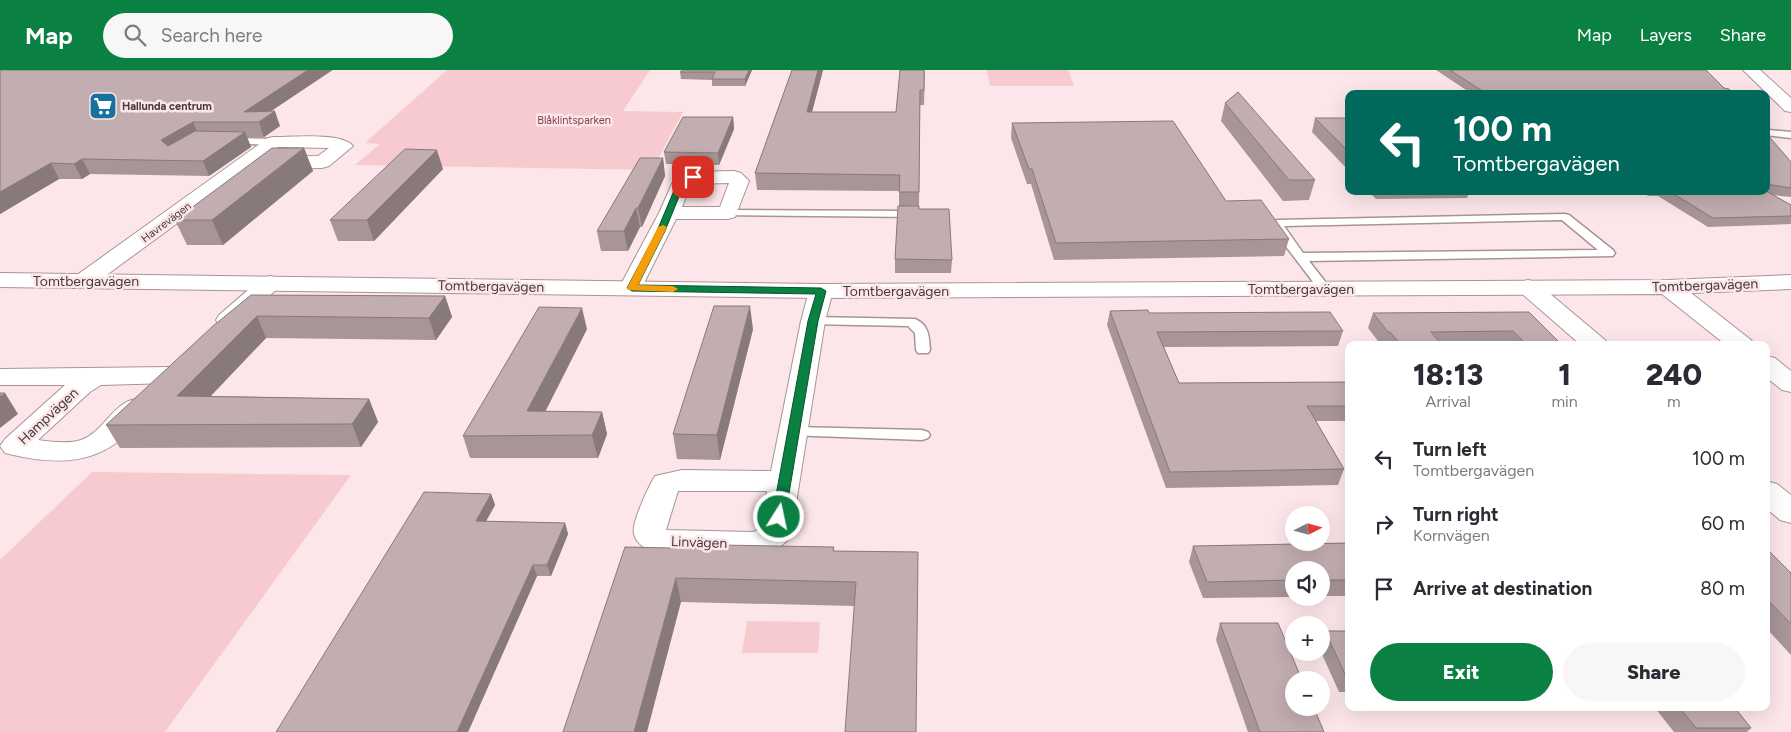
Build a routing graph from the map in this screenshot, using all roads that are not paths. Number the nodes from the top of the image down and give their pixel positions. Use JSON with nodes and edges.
{"nodes":[{"id":1,"x":1751,"y":70,"type":"edge"},
{"id":2,"x":1791,"y":107,"type":"edge"},
{"id":3,"x":1770,"y":133,"type":"edge"},
{"id":4,"x":1791,"y":135,"type":"edge"},
{"id":5,"x":216,"y":141,"type":"edge"},
{"id":6,"x":274,"y":142,"type":"junction"},
{"id":7,"x":315,"y":142,"type":"junction"},
{"id":8,"x":247,"y":163,"type":"junction"},
{"id":9,"x":288,"y":163,"type":"junction"},
{"id":10,"x":669,"y":212,"type":"junction"},
{"id":11,"x":728,"y":213,"type":"junction"},
{"id":12,"x":926,"y":214,"type":"edge"},
{"id":13,"x":1300,"y":257,"type":"junction"},
{"id":14,"x":0,"y":280,"type":"edge"},
{"id":15,"x":85,"y":280,"type":"junction"},
{"id":16,"x":270,"y":282,"type":"junction"},
{"id":17,"x":1791,"y":282,"type":"edge"},
{"id":18,"x":1528,"y":287,"type":"junction"},
{"id":19,"x":1668,"y":287,"type":"junction"},
{"id":20,"x":632,"y":288,"type":"junction"},
{"id":21,"x":1324,"y":288,"type":"junction"},
{"id":22,"x":821,"y":291,"type":"junction"},
{"id":23,"x":813,"y":321,"type":"junction"},
{"id":24,"x":210,"y":338,"type":"edge"},
{"id":25,"x":1591,"y":341,"type":"edge"},
{"id":26,"x":1737,"y":341,"type":"edge"},
{"id":27,"x":922,"y":350,"type":"dead end"},
{"id":28,"x":190,"y":356,"type":"edge"},
{"id":29,"x":1770,"y":367,"type":"edge"},
{"id":30,"x":170,"y":375,"type":"junction"},
{"id":31,"x":0,"y":377,"type":"edge"},
{"id":32,"x":95,"y":377,"type":"junction"},
{"id":33,"x":1791,"y":384,"type":"edge"},
{"id":34,"x":794,"y":432,"type":"junction"},
{"id":35,"x":922,"y":435,"type":"dead end"},
{"id":36,"x":785,"y":481,"type":"dead end"},
{"id":37,"x":1770,"y":495,"type":"edge"},
{"id":38,"x":1791,"y":513,"type":"edge"},
{"id":39,"x":1770,"y":514,"type":"edge"}],
"edges":[{"from":1,"to":2,"type":"street"},
{"from":3,"to":4,"type":"lane"},
{"from":5,"to":6,"type":"lane"},
{"from":6,"to":7,"type":"street"},
{"from":6,"to":8,"type":"street","name":"Havrevägen"},
{"from":7,"to":9,"type":"lane"},
{"from":7,"to":9,"type":"street"},
{"from":8,"to":9,"type":"street"},
{"from":8,"to":15,"type":"street","name":"Havrevägen"},
{"from":10,"to":11,"type":"street"},
{"from":10,"to":11,"type":"street"},
{"from":10,"to":20,"type":"street"},
{"from":11,"to":12,"type":"lane"},
{"from":13,"to":13,"type":"lane"},
{"from":13,"to":21,"type":"lane"},
{"from":14,"to":15,"type":"street","name":"Tomtbergavägen"},
{"from":15,"to":16,"type":"street","name":"Tomtbergavägen"},
{"from":16,"to":20,"type":"street","name":"Tomtbergavägen"},
{"from":16,"to":24,"type":"street"},
{"from":17,"to":19,"type":"street","name":"Tomtbergavägen"},
{"from":18,"to":19,"type":"street","name":"Tomtbergavägen"},
{"from":18,"to":21,"type":"street","name":"Tomtbergavägen"},
{"from":18,"to":25,"type":"street"},
{"from":19,"to":26,"type":"street"},
{"from":20,"to":22,"type":"street","name":"Tomtbergavägen"},
{"from":21,"to":22,"type":"street","name":"Tomtbergavägen"},
{"from":22,"to":23,"type":"street"},
{"from":23,"to":27,"type":"lane"},
{"from":23,"to":34,"type":"street"},
{"from":28,"to":30,"type":"street","name":"Hampvägen"},
{"from":29,"to":33,"type":"street"},
{"from":30,"to":32,"type":"street"},
{"from":30,"to":32,"type":"street","name":"Hampvägen"},
{"from":31,"to":32,"type":"street"},
{"from":34,"to":35,"type":"lane"},
{"from":34,"to":36,"type":"street"},
{"from":37,"to":38,"type":"street"},
{"from":38,"to":39,"type":"street"}]}
